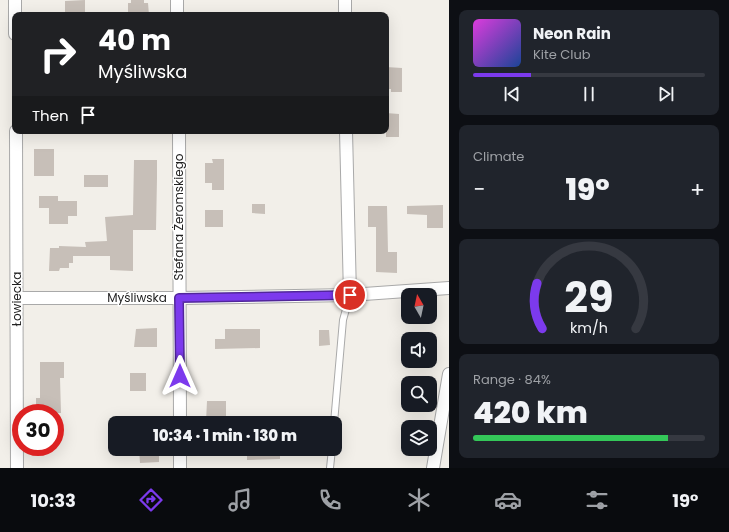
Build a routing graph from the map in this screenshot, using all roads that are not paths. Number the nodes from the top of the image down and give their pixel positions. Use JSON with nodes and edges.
{"nodes":[{"id":1,"x":15,"y":0,"type":"edge"},
{"id":2,"x":177,"y":0,"type":"edge"},
{"id":3,"x":345,"y":0,"type":"edge"},
{"id":4,"x":15,"y":12,"type":"edge"},
{"id":5,"x":177,"y":12,"type":"edge"},
{"id":6,"x":345,"y":12,"type":"edge"},
{"id":7,"x":16,"y":134,"type":"edge"},
{"id":8,"x":178,"y":134,"type":"edge"},
{"id":9,"x":346,"y":134,"type":"edge"},
{"id":10,"x":449,"y":288,"type":"edge"},
{"id":11,"x":350,"y":295,"type":"junction"},
{"id":12,"x":17,"y":298,"type":"junction"},
{"id":13,"x":179,"y":298,"type":"junction"},
{"id":14,"x":449,"y":374,"type":"edge"},
{"id":15,"x":180,"y":416,"type":"edge"},
{"id":16,"x":335,"y":416,"type":"edge"},
{"id":17,"x":180,"y":456,"type":"edge"},
{"id":18,"x":331,"y":456,"type":"edge"},
{"id":19,"x":17,"y":468,"type":"edge"},
{"id":20,"x":180,"y":468,"type":"edge"},
{"id":21,"x":330,"y":468,"type":"edge"},
{"id":22,"x":433,"y":468,"type":"edge"}],
"edges":[{"from":1,"to":4,"type":"street"},
{"from":2,"to":5,"type":"street"},
{"from":3,"to":6,"type":"street"},
{"from":7,"to":12,"type":"street","name":"Łowiecka"},
{"from":8,"to":13,"type":"street","name":"Stefana Żeromskiego"},
{"from":9,"to":11,"type":"street"},
{"from":10,"to":11,"type":"street","name":"Myśliwska"},
{"from":11,"to":13,"type":"street","name":"Myśliwska"},
{"from":11,"to":16,"type":"lane"},
{"from":12,"to":13,"type":"street","name":"Myśliwska"},
{"from":12,"to":19,"type":"street","name":"Łowiecka"},
{"from":13,"to":15,"type":"street","name":"Stefana Żeromskiego"},
{"from":14,"to":22,"type":"street"},
{"from":17,"to":20,"type":"street"},
{"from":18,"to":21,"type":"lane"}]}
